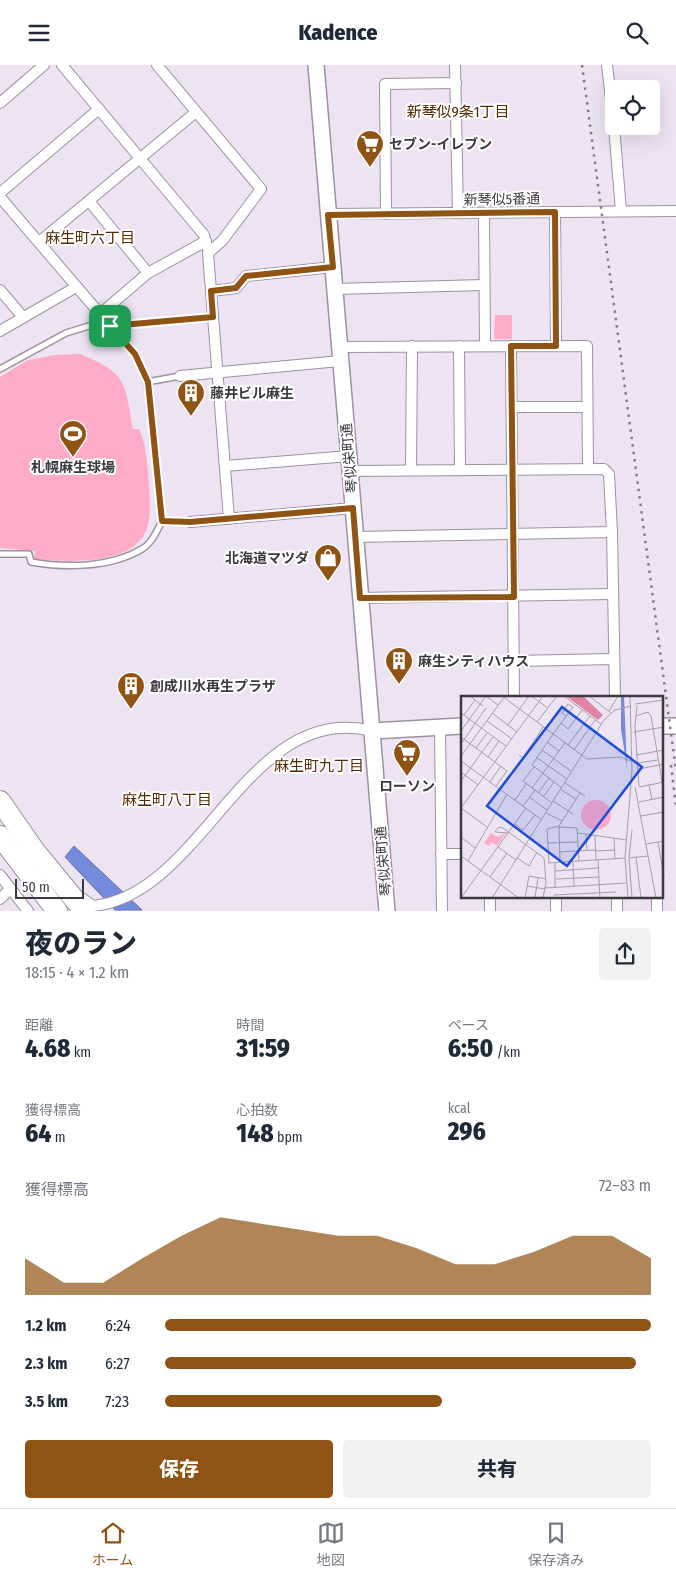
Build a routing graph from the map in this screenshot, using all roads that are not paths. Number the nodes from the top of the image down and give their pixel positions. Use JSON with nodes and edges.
{"nodes":[{"id":1,"x":44,"y":65,"type":"edge"},
{"id":2,"x":62,"y":65,"type":"edge"},
{"id":3,"x":157,"y":65,"type":"edge"},
{"id":4,"x":316,"y":65,"type":"edge"},
{"id":5,"x":455,"y":65,"type":"edge"},
{"id":6,"x":607,"y":65,"type":"edge"},
{"id":7,"x":609,"y":80,"type":"edge"},
{"id":8,"x":456,"y":83,"type":"junction"},
{"id":9,"x":0,"y":103,"type":"edge"},
{"id":10,"x":99,"y":109,"type":"junction"},
{"id":11,"x":196,"y":112,"type":"junction"},
{"id":12,"x":615,"y":135,"type":"edge"},
{"id":13,"x":140,"y":159,"type":"junction"},
{"id":14,"x":0,"y":195,"type":"edge"},
{"id":15,"x":89,"y":201,"type":"junction"},
{"id":16,"x":621,"y":211,"type":"junction"},
{"id":17,"x":676,"y":211,"type":"edge"},
{"id":18,"x":555,"y":212,"type":"junction"},
{"id":19,"x":458,"y":213,"type":"junction"},
{"id":20,"x":484,"y":213,"type":"junction"},
{"id":21,"x":386,"y":214,"type":"junction"},
{"id":22,"x":328,"y":215,"type":"junction"},
{"id":23,"x":206,"y":241,"type":"junction"},
{"id":24,"x":39,"y":243,"type":"junction"},
{"id":25,"x":208,"y":253,"type":"junction"},
{"id":26,"x":333,"y":267,"type":"junction"},
{"id":27,"x":148,"y":273,"type":"junction"},
{"id":28,"x":484,"y":285,"type":"junction"},
{"id":29,"x":76,"y":287,"type":"junction"},
{"id":30,"x":334,"y":289,"type":"junction"},
{"id":31,"x":0,"y":290,"type":"edge"},
{"id":32,"x":211,"y":291,"type":"junction"},
{"id":33,"x":100,"y":314,"type":"junction"},
{"id":34,"x":23,"y":317,"type":"junction"},
{"id":35,"x":213,"y":317,"type":"junction"},
{"id":36,"x":110,"y":326,"type":"junction"},
{"id":37,"x":0,"y":331,"type":"edge"},
{"id":38,"x":412,"y":346,"type":"junction"},
{"id":39,"x":459,"y":346,"type":"junction"},
{"id":40,"x":485,"y":346,"type":"junction"},
{"id":41,"x":511,"y":346,"type":"junction"},
{"id":42,"x":556,"y":346,"type":"junction"},
{"id":43,"x":340,"y":354,"type":"junction"},
{"id":44,"x":0,"y":369,"type":"edge"},
{"id":45,"x":217,"y":371,"type":"junction"},
{"id":46,"x":180,"y":376,"type":"joint"},
{"id":47,"x":148,"y":382,"type":"junction"},
{"id":48,"x":512,"y":407,"type":"junction"},
{"id":49,"x":587,"y":407,"type":"junction"},
{"id":50,"x":349,"y":463,"type":"junction"},
{"id":51,"x":225,"y":465,"type":"junction"},
{"id":52,"x":588,"y":469,"type":"junction"},
{"id":53,"x":411,"y":470,"type":"junction"},
{"id":54,"x":460,"y":470,"type":"junction"},
{"id":55,"x":512,"y":470,"type":"junction"},
{"id":56,"x":353,"y":508,"type":"junction"},
{"id":57,"x":230,"y":519,"type":"junction"},
{"id":58,"x":162,"y":521,"type":"junction"},
{"id":59,"x":190,"y":522,"type":"joint"},
{"id":60,"x":612,"y":531,"type":"junction"},
{"id":61,"x":512,"y":533,"type":"junction"},
{"id":62,"x":355,"y":537,"type":"junction"},
{"id":63,"x":0,"y":554,"type":"edge"},
{"id":64,"x":612,"y":594,"type":"junction"},
{"id":65,"x":514,"y":597,"type":"junction"},
{"id":66,"x":360,"y":598,"type":"junction"},
{"id":67,"x":614,"y":659,"type":"junction"},
{"id":68,"x":514,"y":661,"type":"junction"},
{"id":69,"x":514,"y":696,"type":"edge"},
{"id":70,"x":615,"y":696,"type":"edge"},
{"id":71,"x":440,"y":726,"type":"junction"},
{"id":72,"x":461,"y":726,"type":"edge"},
{"id":73,"x":372,"y":731,"type":"junction"},
{"id":74,"x":0,"y":801,"type":"edge"},
{"id":75,"x":0,"y":836,"type":"edge"},
{"id":76,"x":441,"y":854,"type":"junction"},
{"id":77,"x":461,"y":854,"type":"edge"},
{"id":78,"x":0,"y":875,"type":"edge"},
{"id":79,"x":10,"y":889,"type":"junction"},
{"id":80,"x":490,"y":898,"type":"edge"},
{"id":81,"x":556,"y":898,"type":"edge"},
{"id":82,"x":617,"y":898,"type":"edge"},
{"id":83,"x":657,"y":898,"type":"edge"},
{"id":84,"x":0,"y":899,"type":"edge"},
{"id":85,"x":93,"y":908,"type":"edge"},
{"id":86,"x":28,"y":911,"type":"edge"},
{"id":87,"x":57,"y":911,"type":"edge"},
{"id":88,"x":387,"y":911,"type":"edge"},
{"id":89,"x":442,"y":911,"type":"edge"},
{"id":90,"x":490,"y":911,"type":"edge"},
{"id":91,"x":556,"y":911,"type":"edge"},
{"id":92,"x":617,"y":911,"type":"edge"},
{"id":93,"x":657,"y":911,"type":"edge"}],
"edges":[{"from":1,"to":9,"type":"street"},
{"from":2,"to":10,"type":"street"},
{"from":3,"to":11,"type":"street"},
{"from":4,"to":22,"type":"main road","name":"琴似栄町通"},
{"from":5,"to":8,"type":"street"},
{"from":6,"to":7,"type":"street"},
{"from":8,"to":19,"type":"street"},
{"from":8,"to":21,"type":"street"},
{"from":10,"to":13,"type":"street"},
{"from":10,"to":14,"type":"street"},
{"from":11,"to":13,"type":"street"},
{"from":11,"to":25,"type":"street"},
{"from":12,"to":16,"type":"street"},
{"from":13,"to":15,"type":"street"},
{"from":13,"to":23,"type":"street"},
{"from":14,"to":24,"type":"street"},
{"from":15,"to":24,"type":"street"},
{"from":15,"to":27,"type":"street"},
{"from":16,"to":17,"type":"street","name":"新琴似5番通"},
{"from":16,"to":18,"type":"street","name":"新琴似5番通"},
{"from":18,"to":20,"type":"street","name":"新琴似5番通"},
{"from":18,"to":42,"type":"street"},
{"from":19,"to":20,"type":"street","name":"新琴似5番通"},
{"from":19,"to":21,"type":"street","name":"新琴似5番通"},
{"from":20,"to":28,"type":"street"},
{"from":21,"to":22,"type":"street","name":"新琴似5番通"},
{"from":22,"to":26,"type":"main road","name":"琴似栄町通"},
{"from":23,"to":25,"type":"street"},
{"from":23,"to":27,"type":"street"},
{"from":24,"to":29,"type":"street"},
{"from":25,"to":32,"type":"street"},
{"from":26,"to":30,"type":"main road","name":"琴似栄町通"},
{"from":26,"to":32,"type":"street"},
{"from":27,"to":33,"type":"street"},
{"from":28,"to":30,"type":"street"},
{"from":28,"to":40,"type":"street"},
{"from":29,"to":33,"type":"street"},
{"from":29,"to":34,"type":"street"},
{"from":30,"to":43,"type":"main road","name":"琴似栄町通"},
{"from":31,"to":34,"type":"street"},
{"from":32,"to":35,"type":"street"},
{"from":33,"to":36,"type":"lane"},
{"from":34,"to":37,"type":"street"},
{"from":35,"to":36,"type":"lane"},
{"from":35,"to":45,"type":"street"},
{"from":36,"to":44,"type":"lane"},
{"from":36,"to":47,"type":"lane"},
{"from":38,"to":39,"type":"street"},
{"from":38,"to":43,"type":"street"},
{"from":38,"to":53,"type":"street"},
{"from":39,"to":40,"type":"street"},
{"from":39,"to":54,"type":"street"},
{"from":40,"to":41,"type":"street"},
{"from":41,"to":42,"type":"street"},
{"from":41,"to":48,"type":"street"},
{"from":42,"to":49,"type":"street"},
{"from":43,"to":45,"type":"street"},
{"from":43,"to":50,"type":"main road","name":"琴似栄町通"},
{"from":45,"to":46,"type":"street"},
{"from":45,"to":51,"type":"street"},
{"from":46,"to":47,"type":"lane"},
{"from":47,"to":58,"type":"lane"},
{"from":48,"to":49,"type":"street"},
{"from":48,"to":55,"type":"street"},
{"from":49,"to":52,"type":"street"},
{"from":50,"to":51,"type":"street"},
{"from":50,"to":53,"type":"street"},
{"from":50,"to":56,"type":"main road","name":"琴似栄町通"},
{"from":51,"to":57,"type":"street"},
{"from":52,"to":55,"type":"street"},
{"from":52,"to":60,"type":"street"},
{"from":53,"to":54,"type":"street"},
{"from":54,"to":55,"type":"street"},
{"from":55,"to":61,"type":"street"},
{"from":56,"to":57,"type":"street"},
{"from":56,"to":62,"type":"main road","name":"琴似栄町通"},
{"from":57,"to":59,"type":"street"},
{"from":58,"to":59,"type":"lane"},
{"from":58,"to":63,"type":"lane"},
{"from":60,"to":61,"type":"street"},
{"from":60,"to":64,"type":"street"},
{"from":61,"to":62,"type":"street"},
{"from":61,"to":65,"type":"street"},
{"from":62,"to":66,"type":"main road","name":"琴似栄町通"},
{"from":64,"to":65,"type":"street"},
{"from":64,"to":67,"type":"street"},
{"from":65,"to":66,"type":"street"},
{"from":65,"to":68,"type":"street"},
{"from":66,"to":73,"type":"main road","name":"琴似栄町通"},
{"from":67,"to":68,"type":"street"},
{"from":67,"to":70,"type":"street"},
{"from":68,"to":69,"type":"street"},
{"from":71,"to":72,"type":"main road"},
{"from":71,"to":73,"type":"main road"},
{"from":71,"to":76,"type":"street"},
{"from":73,"to":85,"type":"street"},
{"from":73,"to":88,"type":"main road","name":"琴似栄町通"},
{"from":74,"to":85,"type":"highway"},
{"from":75,"to":87,"type":"highway"},
{"from":76,"to":77,"type":"street"},
{"from":76,"to":89,"type":"street"},
{"from":78,"to":79,"type":"street"},
{"from":79,"to":84,"type":"street"},
{"from":79,"to":86,"type":"street"},
{"from":80,"to":90,"type":"street"},
{"from":81,"to":91,"type":"street"},
{"from":82,"to":92,"type":"street"},
{"from":83,"to":93,"type":"street"}]}
